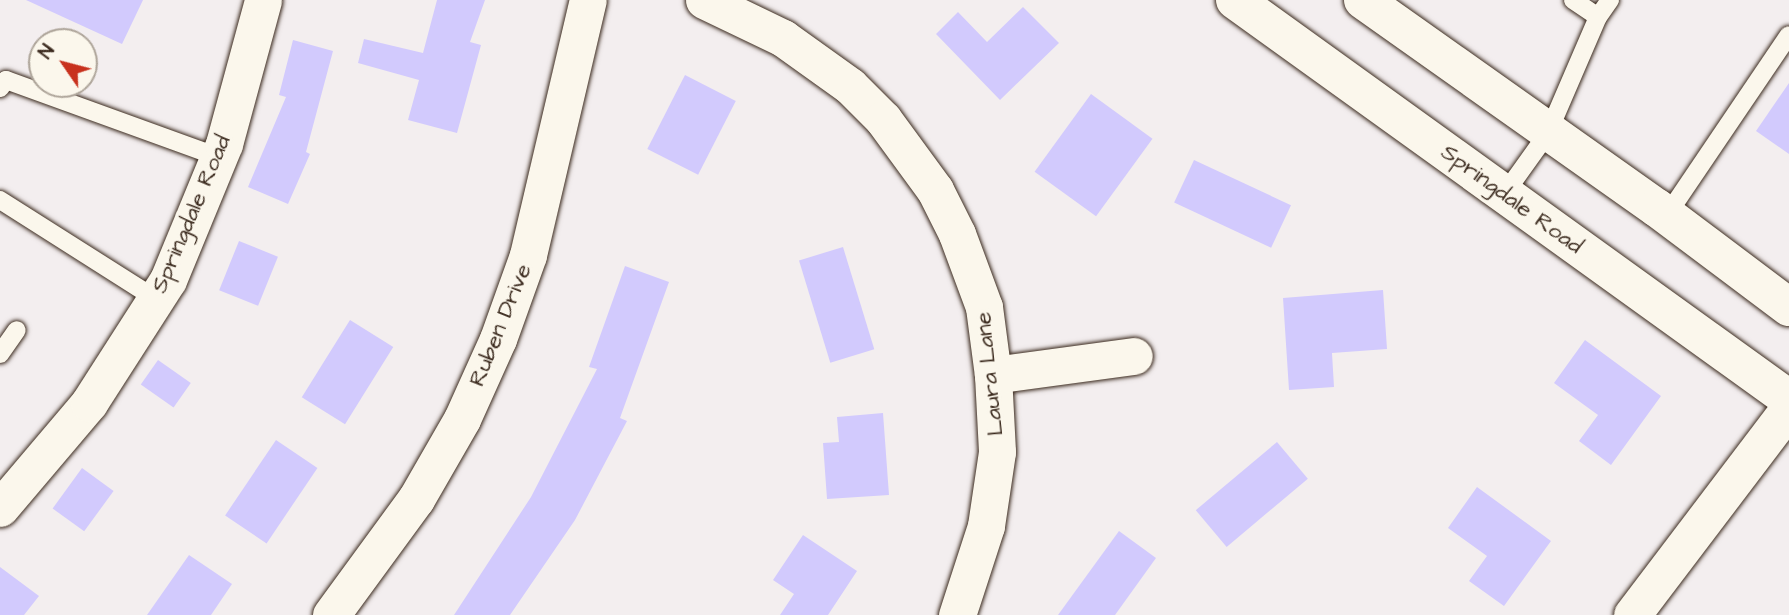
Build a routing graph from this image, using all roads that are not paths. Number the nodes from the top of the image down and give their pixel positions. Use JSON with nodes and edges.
{"nodes":[{"id":1,"x":262,"y":0,"type":"edge"},
{"id":2,"x":588,"y":0,"type":"edge"},
{"id":3,"x":704,"y":0,"type":"edge"},
{"id":4,"x":1235,"y":0,"type":"edge"},
{"id":5,"x":1363,"y":0,"type":"edge"},
{"id":6,"x":1573,"y":0,"type":"edge"},
{"id":7,"x":1610,"y":0,"type":"edge"},
{"id":8,"x":1598,"y":17,"type":"junction"},
{"id":9,"x":1789,"y":35,"type":"edge"},
{"id":10,"x":0,"y":88,"type":"edge"},
{"id":11,"x":1548,"y":133,"type":"junction"},
{"id":12,"x":219,"y":157,"type":"junction"},
{"id":13,"x":1505,"y":193,"type":"junction"},
{"id":14,"x":0,"y":200,"type":"edge"},
{"id":15,"x":1667,"y":215,"type":"junction"},
{"id":16,"x":156,"y":299,"type":"junction"},
{"id":17,"x":1789,"y":307,"type":"edge"},
{"id":18,"x":18,"y":330,"type":"dead end"},
{"id":19,"x":0,"y":354,"type":"edge"},
{"id":20,"x":1134,"y":356,"type":"dead end"},
{"id":21,"x":993,"y":375,"type":"junction"},
{"id":22,"x":1789,"y":400,"type":"edge"},
{"id":23,"x":1789,"y":408,"type":"edge"},
{"id":24,"x":0,"y":508,"type":"edge"},
{"id":25,"x":331,"y":615,"type":"edge"},
{"id":26,"x":957,"y":615,"type":"edge"},
{"id":27,"x":1632,"y":615,"type":"edge"}],
"edges":[{"from":1,"to":12,"type":"street","name":"Springdale Road"},
{"from":2,"to":25,"type":"street","name":"Ruben Drive"},
{"from":3,"to":21,"type":"street","name":"Laura Lane"},
{"from":4,"to":13,"type":"street","name":"Springdale Road"},
{"from":5,"to":11,"type":"street"},
{"from":6,"to":8,"type":"lane"},
{"from":7,"to":8,"type":"lane"},
{"from":8,"to":11,"type":"lane"},
{"from":9,"to":15,"type":"lane"},
{"from":10,"to":12,"type":"lane"},
{"from":11,"to":13,"type":"lane"},
{"from":11,"to":15,"type":"street"},
{"from":12,"to":16,"type":"street","name":"Springdale Road"},
{"from":13,"to":22,"type":"street","name":"Springdale Road"},
{"from":14,"to":16,"type":"lane"},
{"from":15,"to":17,"type":"street"},
{"from":16,"to":24,"type":"street","name":"Springdale Road"},
{"from":18,"to":19,"type":"lane"},
{"from":20,"to":21,"type":"street"},
{"from":21,"to":26,"type":"street","name":"Laura Lane"},
{"from":23,"to":27,"type":"street"}]}
